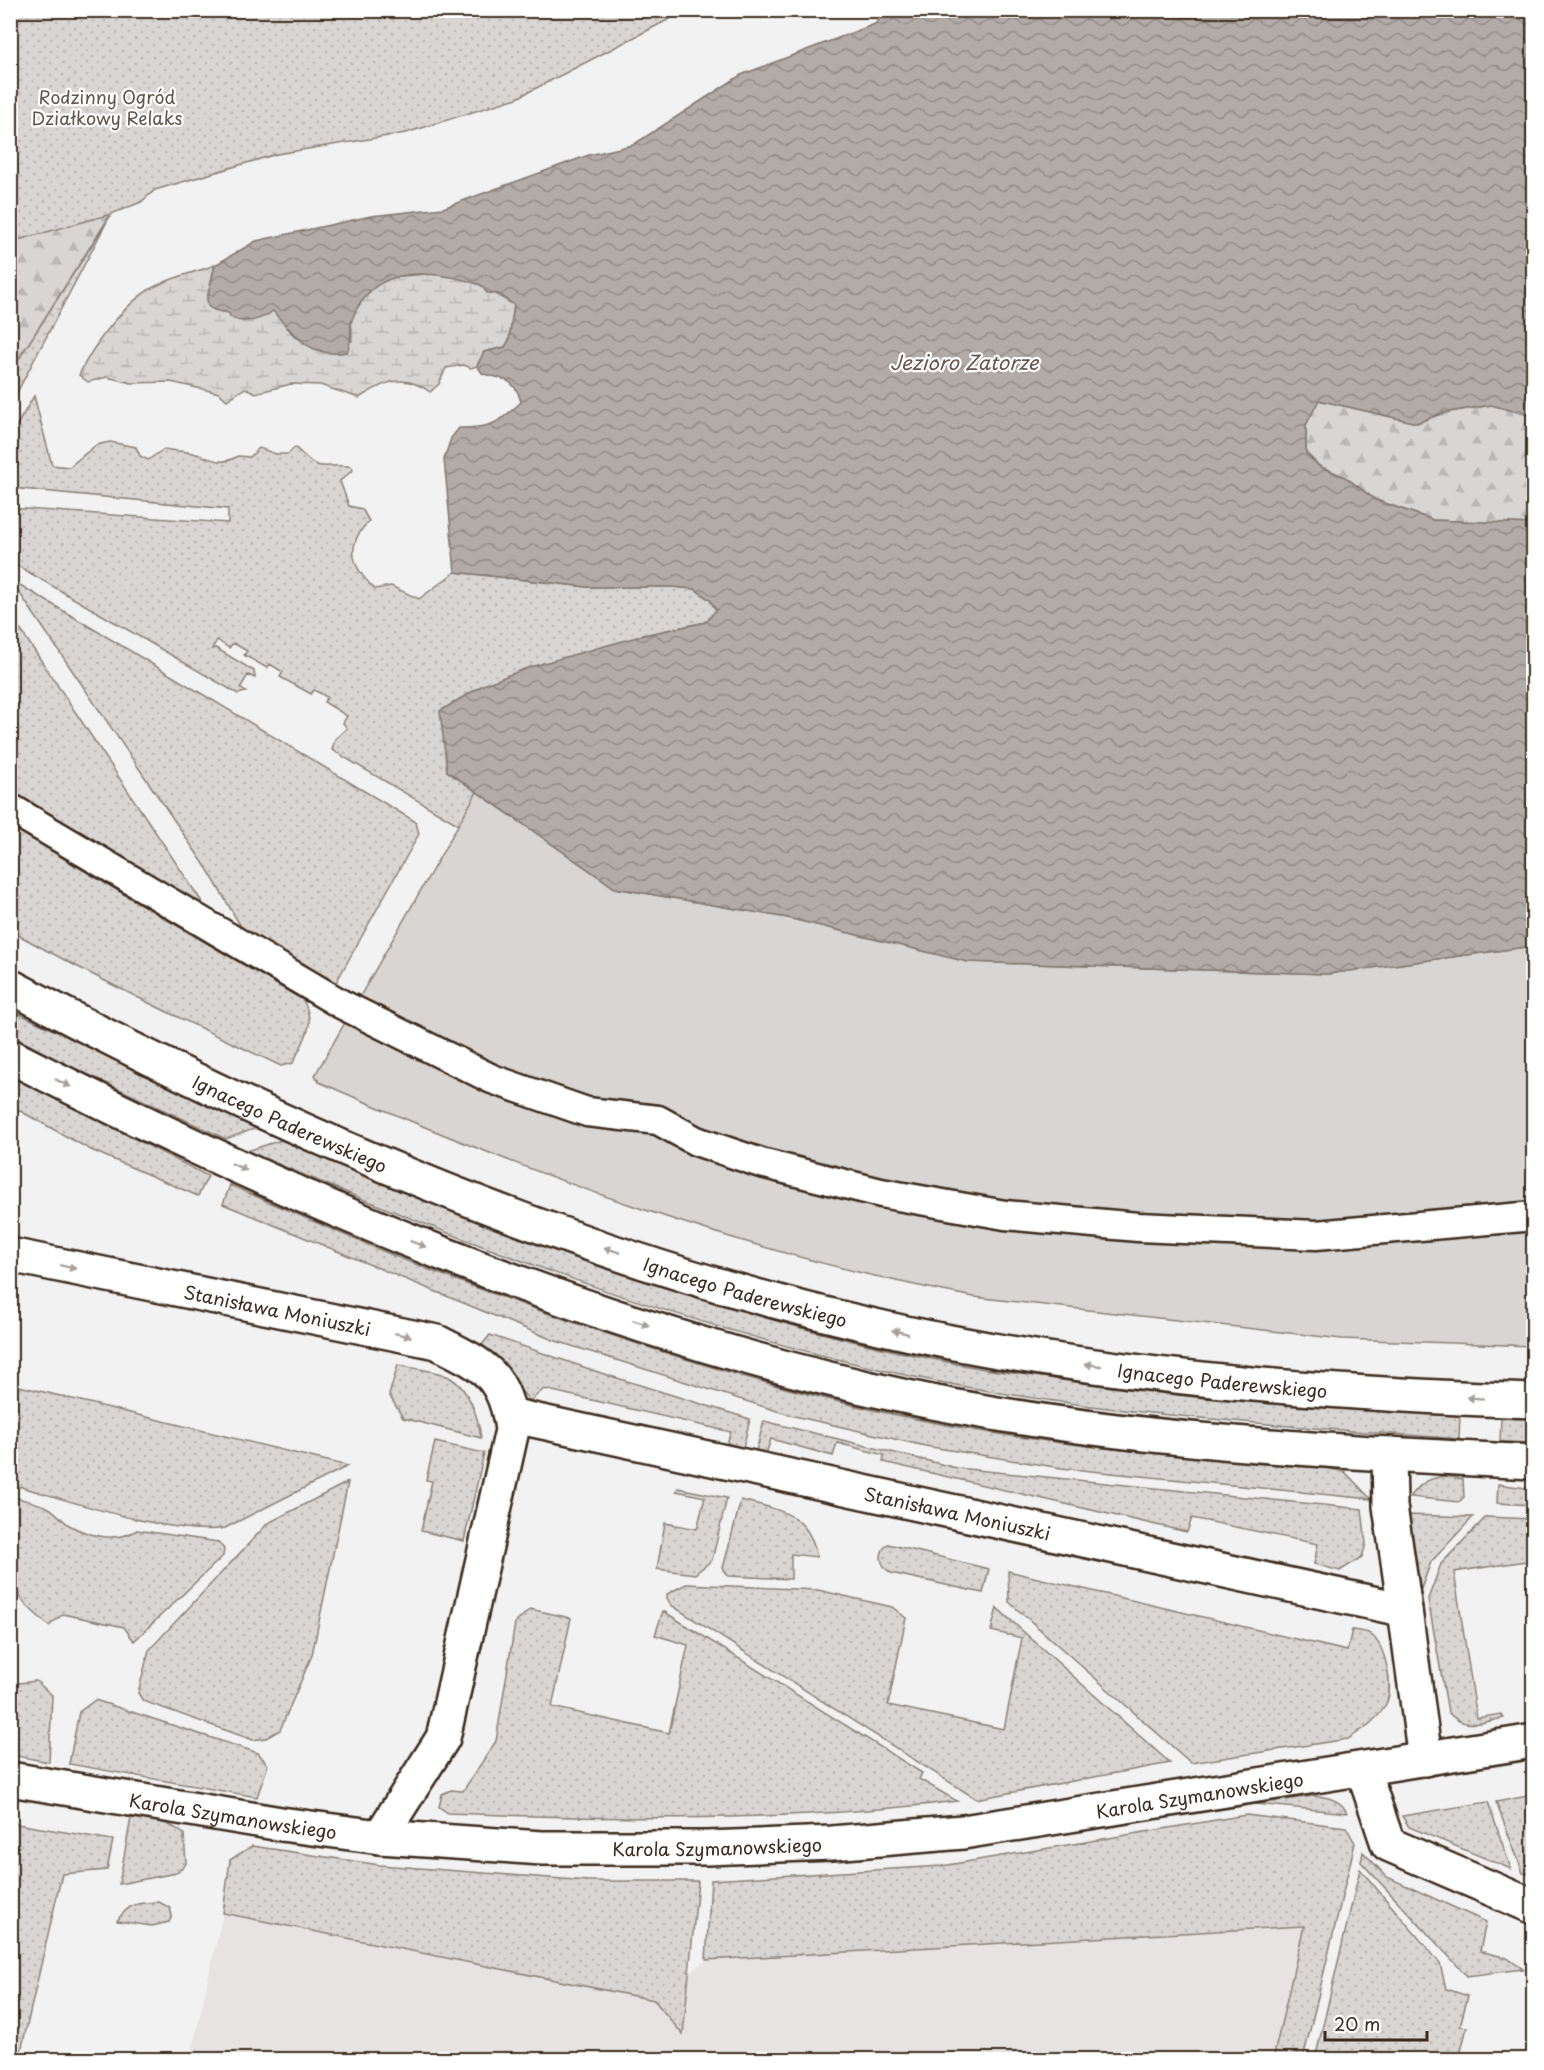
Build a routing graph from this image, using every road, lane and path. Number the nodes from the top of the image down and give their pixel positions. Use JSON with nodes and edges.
{"nodes":[{"id":1,"x":10,"y":808,"type":"edge"},
{"id":2,"x":10,"y":986,"type":"edge"},
{"id":3,"x":10,"y":1056,"type":"edge"},
{"id":4,"x":1533,"y":1216,"type":"edge"},
{"id":5,"x":10,"y":1255,"type":"edge"},
{"id":6,"x":1533,"y":1401,"type":"edge"},
{"id":7,"x":510,"y":1415,"type":"junction"},
{"id":8,"x":1389,"y":1454,"type":"junction"},
{"id":9,"x":1533,"y":1462,"type":"edge"},
{"id":10,"x":1405,"y":1610,"type":"junction"},
{"id":11,"x":1533,"y":1741,"type":"edge"},
{"id":12,"x":1425,"y":1759,"type":"junction"},
{"id":13,"x":1363,"y":1770,"type":"junction"},
{"id":14,"x":10,"y":1779,"type":"edge"},
{"id":15,"x":380,"y":1837,"type":"junction"},
{"id":16,"x":1533,"y":1907,"type":"edge"}],
"edges":[{"from":1,"to":4,"type":"street"},
{"from":6,"to":2,"type":"street","name":"Ignacego Paderewskiego","one_way":true},
{"from":3,"to":8,"type":"street","one_way":true},
{"from":5,"to":7,"type":"street","name":"Stanisława Moniuszki","one_way":true},
{"from":7,"to":10,"type":"street","name":"Stanisława Moniuszki"},
{"from":7,"to":15,"type":"street","name":"Stanisława Moniuszki"},
{"from":8,"to":9,"type":"street"},
{"from":8,"to":10,"type":"street"},
{"from":10,"to":12,"type":"street"},
{"from":11,"to":12,"type":"street"},
{"from":12,"to":13,"type":"street","name":"Karola Szymanowskiego"},
{"from":13,"to":15,"type":"street","name":"Karola Szymanowskiego"},
{"from":13,"to":16,"type":"street"},
{"from":14,"to":15,"type":"street","name":"Karola Szymanowskiego"}]}
